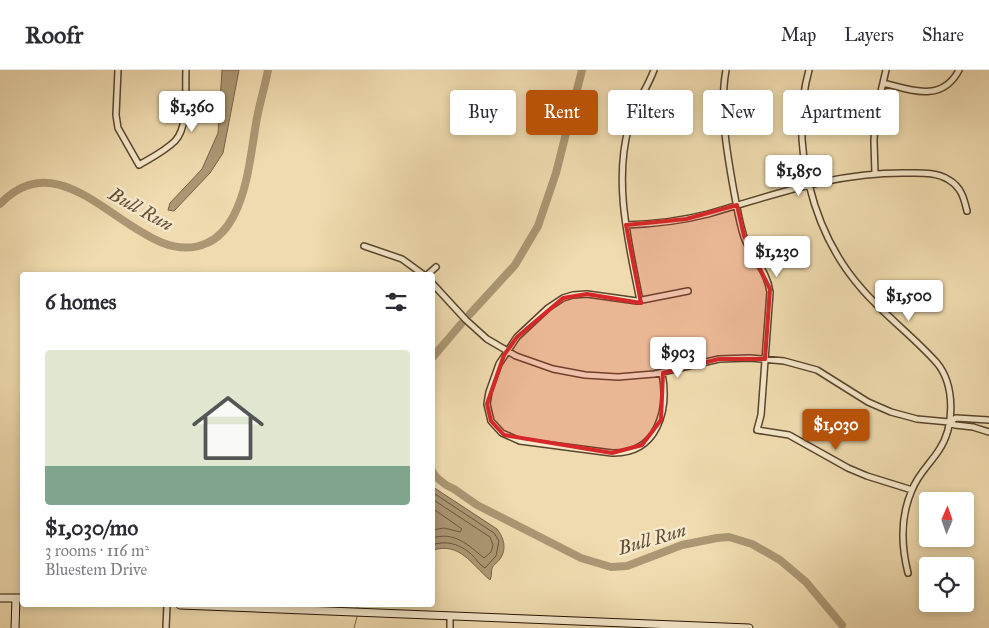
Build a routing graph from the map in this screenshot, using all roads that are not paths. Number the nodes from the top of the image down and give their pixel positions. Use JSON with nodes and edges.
{"nodes":[{"id":1,"x":118,"y":70,"type":"edge"},
{"id":2,"x":186,"y":70,"type":"edge"},
{"id":3,"x":654,"y":70,"type":"edge"},
{"id":4,"x":726,"y":70,"type":"edge"},
{"id":5,"x":809,"y":70,"type":"edge"},
{"id":6,"x":886,"y":70,"type":"edge"},
{"id":7,"x":959,"y":70,"type":"edge"},
{"id":8,"x":883,"y":84,"type":"junction"},
{"id":9,"x":875,"y":174,"type":"junction"},
{"id":10,"x":810,"y":184,"type":"junction"},
{"id":11,"x":737,"y":205,"type":"junction"},
{"id":12,"x":967,"y":211,"type":"dead end"},
{"id":13,"x":626,"y":225,"type":"junction"},
{"id":14,"x":364,"y":246,"type":"dead end"},
{"id":15,"x":436,"y":267,"type":"dead end"},
{"id":16,"x":422,"y":272,"type":"edge"},
{"id":17,"x":430,"y":272,"type":"edge"},
{"id":18,"x":435,"y":286,"type":"edge"},
{"id":19,"x":688,"y":291,"type":"dead end"},
{"id":20,"x":640,"y":301,"type":"junction"},
{"id":21,"x":506,"y":351,"type":"junction"},
{"id":22,"x":765,"y":359,"type":"junction"},
{"id":23,"x":662,"y":373,"type":"junction"},
{"id":24,"x":989,"y":420,"type":"edge"},
{"id":25,"x":949,"y":422,"type":"junction"},
{"id":26,"x":989,"y":432,"type":"edge"},
{"id":27,"x":912,"y":490,"type":"junction"},
{"id":28,"x":908,"y":573,"type":"dead end"},
{"id":29,"x":0,"y":598,"type":"edge"},
{"id":30,"x":19,"y":598,"type":"edge"},
{"id":31,"x":167,"y":607,"type":"edge"},
{"id":32,"x":266,"y":607,"type":"edge"},
{"id":33,"x":450,"y":616,"type":"junction"},
{"id":34,"x":15,"y":628,"type":"edge"},
{"id":35,"x":166,"y":628,"type":"edge"},
{"id":36,"x":450,"y":628,"type":"edge"},
{"id":37,"x":749,"y":628,"type":"edge"}],
"edges":[{"from":1,"to":2,"type":"street"},
{"from":3,"to":13,"type":"street"},
{"from":4,"to":11,"type":"street"},
{"from":5,"to":10,"type":"street"},
{"from":6,"to":8,"type":"street"},
{"from":7,"to":8,"type":"street"},
{"from":8,"to":9,"type":"street"},
{"from":9,"to":10,"type":"street"},
{"from":9,"to":12,"type":"street"},
{"from":10,"to":11,"type":"street"},
{"from":10,"to":25,"type":"street"},
{"from":11,"to":13,"type":"street"},
{"from":11,"to":22,"type":"street"},
{"from":13,"to":20,"type":"street"},
{"from":14,"to":16,"type":"street"},
{"from":15,"to":17,"type":"street"},
{"from":18,"to":21,"type":"street"},
{"from":19,"to":20,"type":"street"},
{"from":20,"to":21,"type":"street"},
{"from":21,"to":23,"type":"street"},
{"from":21,"to":23,"type":"street"},
{"from":22,"to":23,"type":"street"},
{"from":22,"to":25,"type":"street"},
{"from":22,"to":27,"type":"street"},
{"from":24,"to":25,"type":"street"},
{"from":25,"to":26,"type":"street"},
{"from":25,"to":27,"type":"street"},
{"from":27,"to":28,"type":"street"},
{"from":29,"to":30,"type":"street"},
{"from":30,"to":34,"type":"street"},
{"from":31,"to":35,"type":"street"},
{"from":32,"to":33,"type":"street"},
{"from":33,"to":36,"type":"street"},
{"from":33,"to":37,"type":"street"}]}
